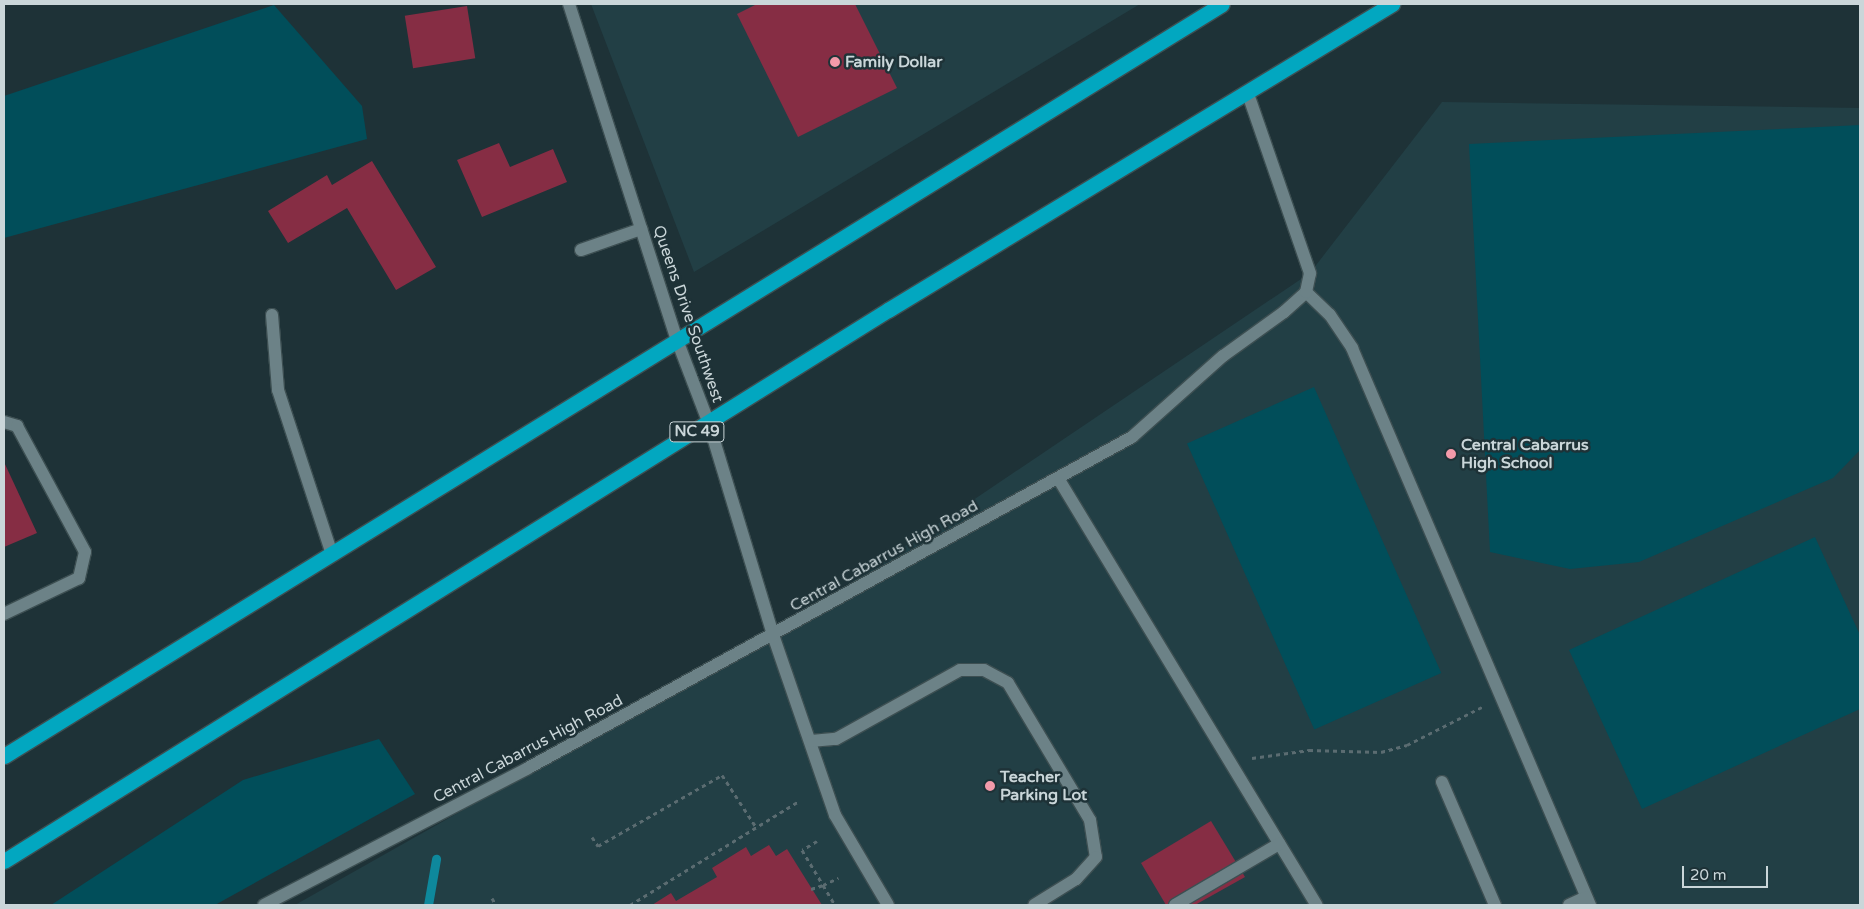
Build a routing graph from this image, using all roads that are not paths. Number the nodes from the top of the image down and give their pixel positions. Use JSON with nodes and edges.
{"nodes":[{"id":1,"x":569,"y":4,"type":"edge"},
{"id":2,"x":1222,"y":4,"type":"edge"},
{"id":3,"x":1392,"y":4,"type":"edge"},
{"id":4,"x":1248,"y":94,"type":"junction"},
{"id":5,"x":641,"y":229,"type":"junction"},
{"id":6,"x":581,"y":250,"type":"dead end"},
{"id":7,"x":1306,"y":292,"type":"junction"},
{"id":8,"x":272,"y":315,"type":"dead end"},
{"id":9,"x":677,"y":340,"type":"junction"},
{"id":10,"x":4,"y":422,"type":"edge"},
{"id":11,"x":709,"y":424,"type":"junction"},
{"id":12,"x":1058,"y":478,"type":"junction"},
{"id":13,"x":332,"y":554,"type":"junction"},
{"id":14,"x":4,"y":614,"type":"edge"},
{"id":15,"x":773,"y":636,"type":"junction"},
{"id":16,"x":811,"y":741,"type":"junction"},
{"id":17,"x":4,"y":756,"type":"edge"},
{"id":18,"x":1442,"y":782,"type":"dead end"},
{"id":19,"x":1279,"y":844,"type":"junction"},
{"id":20,"x":4,"y":861,"type":"edge"},
{"id":21,"x":1588,"y":901,"type":"edge"},
{"id":22,"x":264,"y":905,"type":"edge"},
{"id":23,"x":888,"y":905,"type":"edge"},
{"id":24,"x":1034,"y":905,"type":"edge"},
{"id":25,"x":1175,"y":905,"type":"edge"},
{"id":26,"x":1318,"y":905,"type":"edge"},
{"id":27,"x":1494,"y":905,"type":"edge"},
{"id":28,"x":1569,"y":905,"type":"edge"}],
"edges":[{"from":1,"to":5,"type":"street","name":"Queens Drive Southwest"},
{"from":2,"to":9,"type":"highway"},
{"from":3,"to":4,"type":"highway","number":"NC 49"},
{"from":4,"to":7,"type":"street"},
{"from":4,"to":11,"type":"highway","number":"NC 49"},
{"from":5,"to":6,"type":"street"},
{"from":5,"to":9,"type":"street","name":"Queens Drive Southwest"},
{"from":7,"to":12,"type":"street","name":"Central Cabarrus High Road"},
{"from":7,"to":21,"type":"street"},
{"from":8,"to":13,"type":"street"},
{"from":9,"to":11,"type":"street","name":"Queens Drive Southwest"},
{"from":9,"to":13,"type":"highway"},
{"from":10,"to":14,"type":"street"},
{"from":11,"to":15,"type":"street","name":"Queens Drive Southwest"},
{"from":11,"to":20,"type":"highway","number":"NC 49"},
{"from":12,"to":15,"type":"street","name":"Central Cabarrus High Road"},
{"from":12,"to":19,"type":"street"},
{"from":13,"to":17,"type":"highway"},
{"from":15,"to":16,"type":"street","name":"Queens Drive Southwest"},
{"from":15,"to":22,"type":"street","name":"Central Cabarrus High Road"},
{"from":16,"to":23,"type":"street","name":"Queens Drive Southwest"},
{"from":16,"to":24,"type":"street"},
{"from":18,"to":27,"type":"street"},
{"from":19,"to":25,"type":"street"},
{"from":19,"to":26,"type":"street"},
{"from":21,"to":28,"type":"street"}]}
